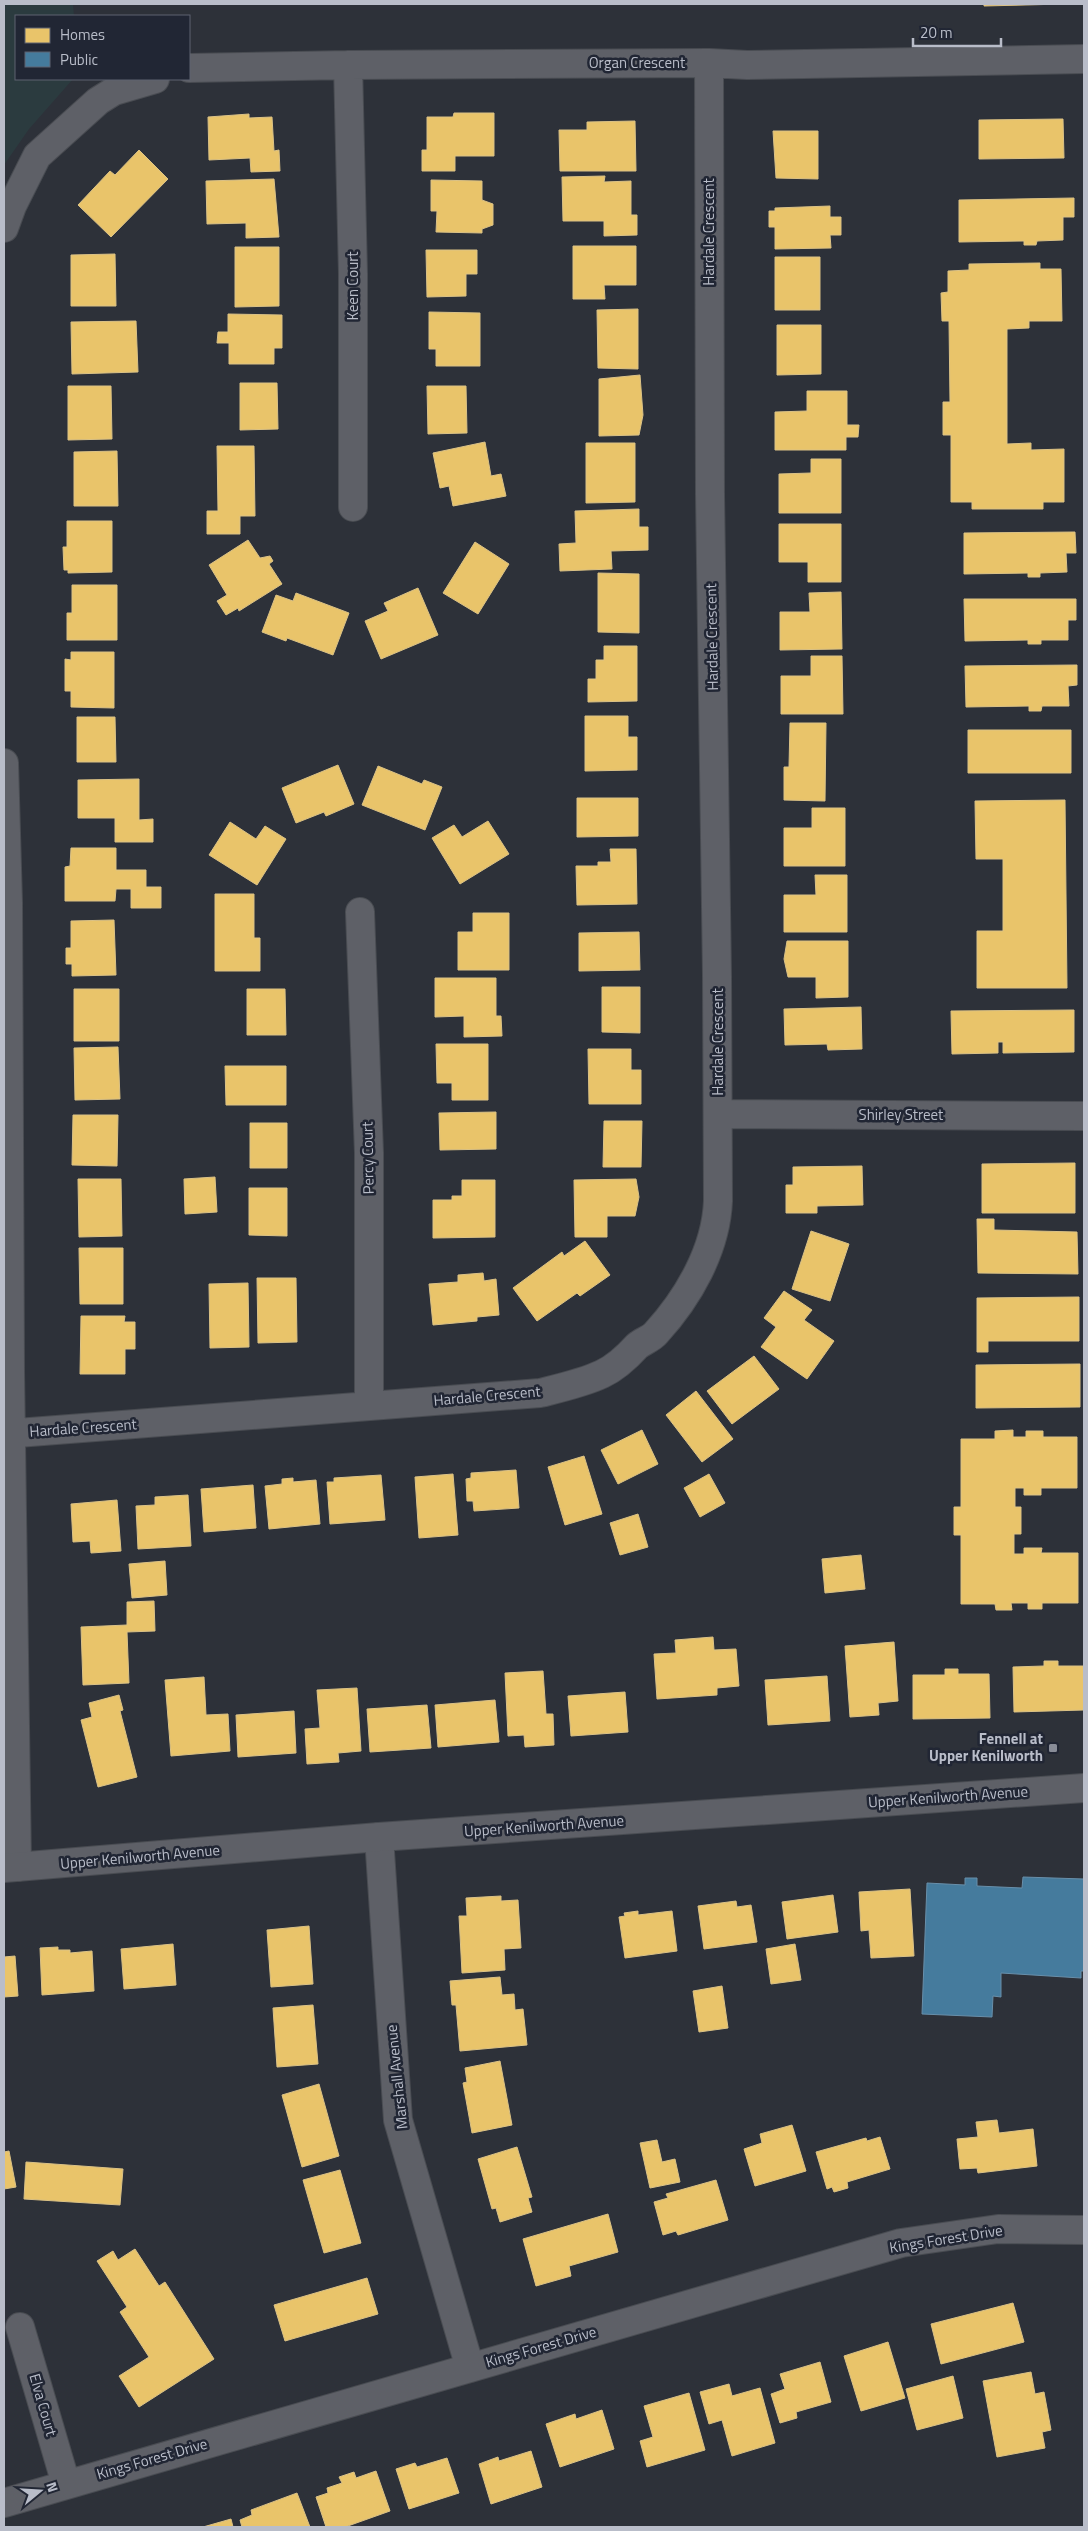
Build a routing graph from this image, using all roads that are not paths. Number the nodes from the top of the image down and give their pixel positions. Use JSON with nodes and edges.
{"nodes":[{"id":1,"x":1084,"y":59,"type":"edge"},
{"id":2,"x":709,"y":63,"type":"junction"},
{"id":3,"x":348,"y":65,"type":"junction"},
{"id":4,"x":190,"y":68,"type":"edge"},
{"id":5,"x":152,"y":80,"type":"edge"},
{"id":6,"x":4,"y":228,"type":"edge"},
{"id":7,"x":353,"y":507,"type":"dead end"},
{"id":8,"x":4,"y":763,"type":"edge"},
{"id":9,"x":360,"y":912,"type":"dead end"},
{"id":10,"x":719,"y":1114,"type":"junction"},
{"id":11,"x":1084,"y":1116,"type":"edge"},
{"id":12,"x":369,"y":1405,"type":"junction"},
{"id":13,"x":8,"y":1433,"type":"edge"},
{"id":14,"x":1084,"y":1788,"type":"edge"},
{"id":15,"x":379,"y":1837,"type":"junction"},
{"id":16,"x":10,"y":1867,"type":"edge"},
{"id":17,"x":1084,"y":2230,"type":"edge"},
{"id":18,"x":20,"y":2327,"type":"dead end"},
{"id":19,"x":470,"y":2368,"type":"junction"},
{"id":20,"x":66,"y":2484,"type":"junction"},
{"id":21,"x":4,"y":2503,"type":"edge"}],
"edges":[{"from":1,"to":2,"type":"street","name":"Organ Crescent"},
{"from":2,"to":3,"type":"street","name":"Organ Crescent"},
{"from":2,"to":10,"type":"street","name":"Hardale Crescent"},
{"from":3,"to":4,"type":"street","name":"Organ Crescent"},
{"from":3,"to":7,"type":"street","name":"Keen Court"},
{"from":5,"to":6,"type":"street"},
{"from":8,"to":13,"type":"street"},
{"from":9,"to":12,"type":"street","name":"Percy Court"},
{"from":10,"to":11,"type":"street","name":"Shirley Street"},
{"from":10,"to":12,"type":"street","name":"Hardale Crescent"},
{"from":12,"to":13,"type":"street","name":"Hardale Crescent"},
{"from":13,"to":16,"type":"street"},
{"from":14,"to":15,"type":"street","name":"Upper Kenilworth Avenue"},
{"from":15,"to":16,"type":"street","name":"Upper Kenilworth Avenue"},
{"from":15,"to":19,"type":"street","name":"Marshall Avenue"},
{"from":17,"to":19,"type":"street","name":"Kings Forest Drive"},
{"from":18,"to":20,"type":"street","name":"Elva Court"},
{"from":19,"to":20,"type":"street","name":"Kings Forest Drive"},
{"from":20,"to":21,"type":"street","name":"Kings Forest Drive"}]}
